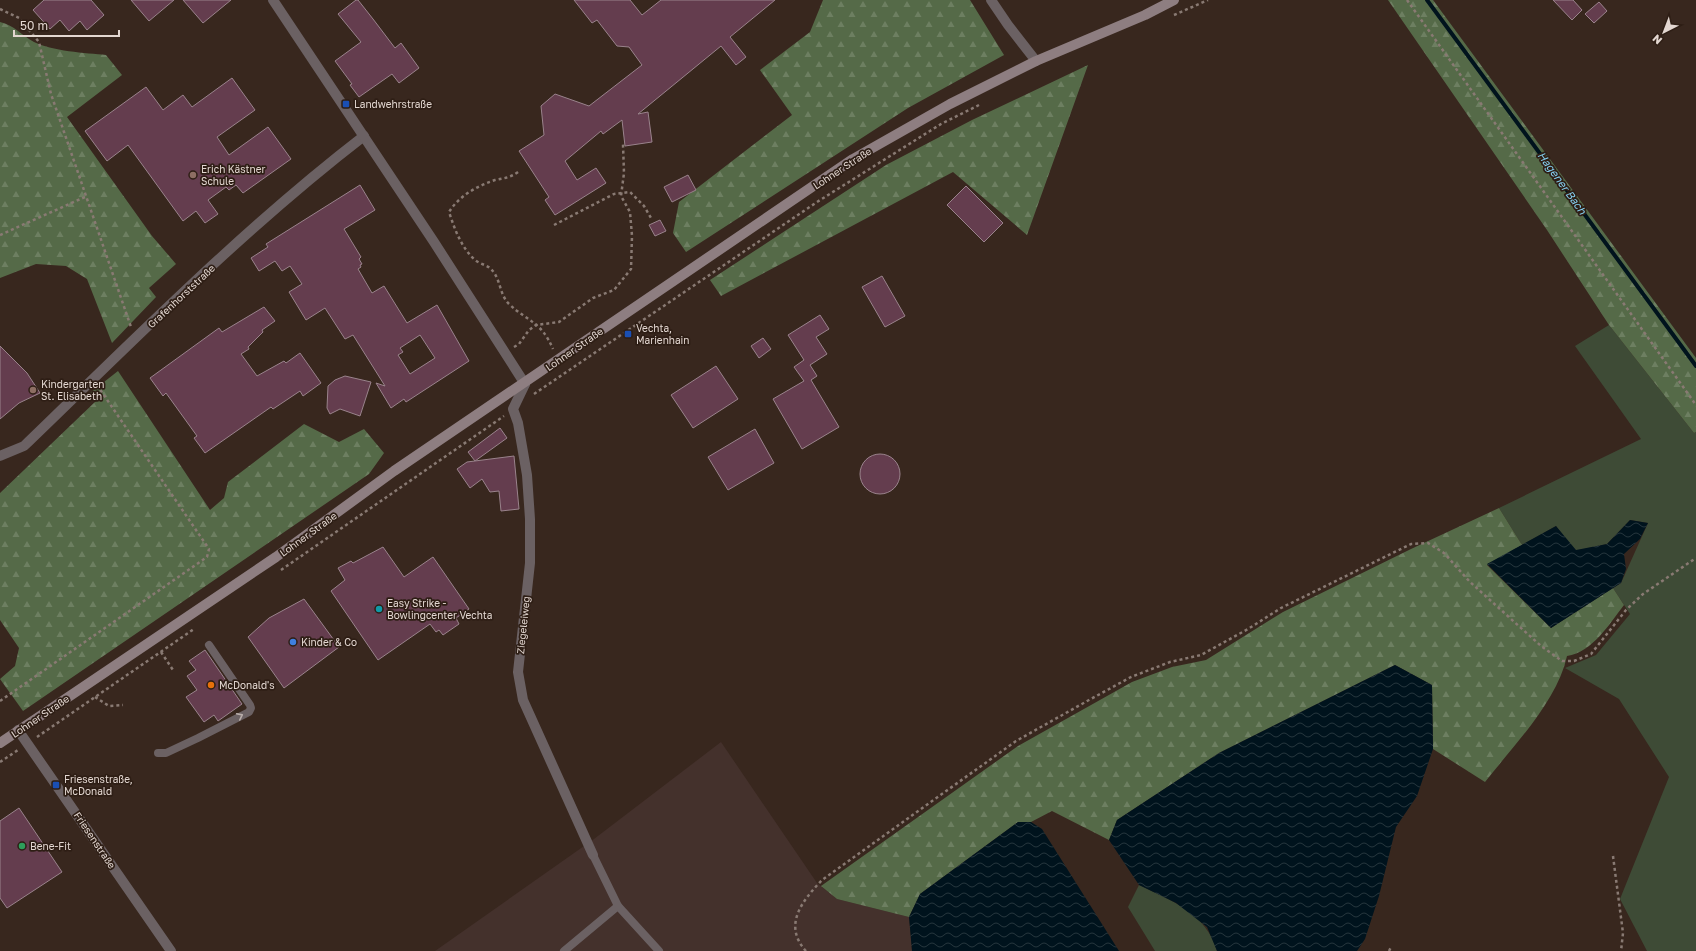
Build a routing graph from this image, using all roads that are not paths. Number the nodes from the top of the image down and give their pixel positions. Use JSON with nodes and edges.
{"nodes":[{"id":1,"x":273,"y":0,"type":"edge"},
{"id":2,"x":991,"y":0,"type":"edge"},
{"id":3,"x":1174,"y":0,"type":"edge"},
{"id":4,"x":1036,"y":61,"type":"junction"},
{"id":5,"x":364,"y":136,"type":"junction"},
{"id":6,"x":525,"y":384,"type":"junction"},
{"id":7,"x":0,"y":456,"type":"edge"},
{"id":8,"x":209,"y":645,"type":"dead end"},
{"id":9,"x":18,"y":730,"type":"junction"},
{"id":10,"x":0,"y":743,"type":"edge"},
{"id":11,"x":158,"y":753,"type":"dead end"},
{"id":12,"x":593,"y":855,"type":"joint"},
{"id":13,"x":618,"y":906,"type":"junction"},
{"id":14,"x":171,"y":951,"type":"edge"},
{"id":15,"x":564,"y":951,"type":"edge"},
{"id":16,"x":659,"y":951,"type":"edge"}],
"edges":[{"from":1,"to":5,"type":"street"},
{"from":2,"to":4,"type":"street"},
{"from":3,"to":4,"type":"main road","name":"Lohner Straße"},
{"from":4,"to":6,"type":"main road","name":"Lohner Straße"},
{"from":5,"to":6,"type":"street"},
{"from":5,"to":7,"type":"street","name":"Grafenhorststraße"},
{"from":6,"to":9,"type":"main road","name":"Lohner Straße"},
{"from":6,"to":12,"type":"street","name":"Ziegeleiweg"},
{"from":11,"to":8,"type":"lane","one_way":true},
{"from":9,"to":10,"type":"main road","name":"Lohner Straße"},
{"from":9,"to":14,"type":"street","name":"Friesenstraße"},
{"from":12,"to":13,"type":"lane"},
{"from":13,"to":15,"type":"lane"},
{"from":13,"to":16,"type":"lane"}]}
